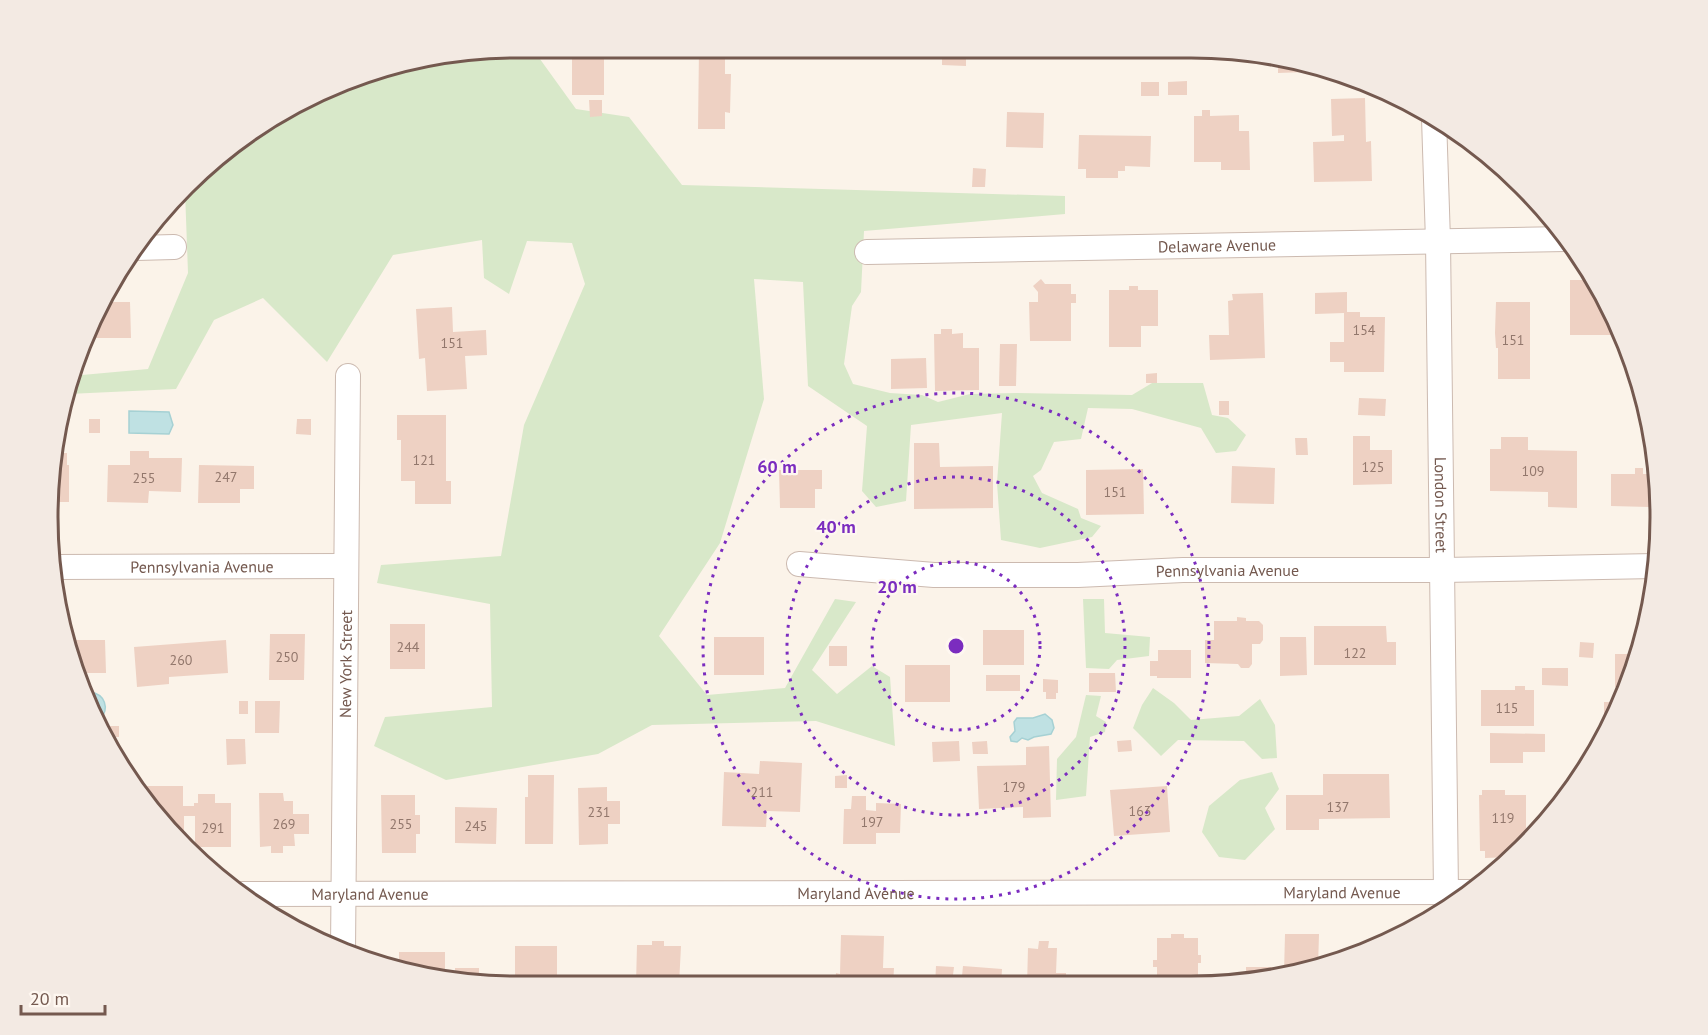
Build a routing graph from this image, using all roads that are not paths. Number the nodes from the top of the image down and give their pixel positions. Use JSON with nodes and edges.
{"nodes":[{"id":1,"x":1434,"y":129,"type":"edge"},
{"id":2,"x":1556,"y":239,"type":"edge"},
{"id":3,"x":1438,"y":241,"type":"junction"},
{"id":4,"x":174,"y":247,"type":"dead end"},
{"id":5,"x":146,"y":248,"type":"edge"},
{"id":6,"x":867,"y":252,"type":"dead end"},
{"id":7,"x":348,"y":376,"type":"dead end"},
{"id":8,"x":799,"y":564,"type":"dead end"},
{"id":9,"x":346,"y":566,"type":"junction"},
{"id":10,"x":1647,"y":566,"type":"edge"},
{"id":11,"x":61,"y":567,"type":"edge"},
{"id":12,"x":1443,"y":570,"type":"junction"},
{"id":13,"x":1458,"y":891,"type":"edge"},
{"id":14,"x":1456,"y":892,"type":"edge"},
{"id":15,"x":255,"y":894,"type":"edge"},
{"id":16,"x":342,"y":894,"type":"junction"},
{"id":17,"x":343,"y":942,"type":"edge"}],
"edges":[{"from":1,"to":3,"type":"street","name":"London Street"},
{"from":2,"to":3,"type":"street","name":"Delaware Avenue"},
{"from":3,"to":6,"type":"street","name":"Delaware Avenue"},
{"from":3,"to":12,"type":"street","name":"London Street"},
{"from":4,"to":5,"type":"street"},
{"from":7,"to":9,"type":"street","name":"New York Street"},
{"from":8,"to":12,"type":"street","name":"Pennsylvania Avenue"},
{"from":9,"to":11,"type":"street","name":"Pennsylvania Avenue"},
{"from":9,"to":16,"type":"street","name":"New York Street"},
{"from":10,"to":12,"type":"street","name":"Pennsylvania Avenue"},
{"from":12,"to":13,"type":"street","name":"London Street"},
{"from":14,"to":16,"type":"street","name":"Maryland Avenue"},
{"from":15,"to":16,"type":"street","name":"Maryland Avenue"},
{"from":16,"to":17,"type":"street","name":"New York Street"}]}
